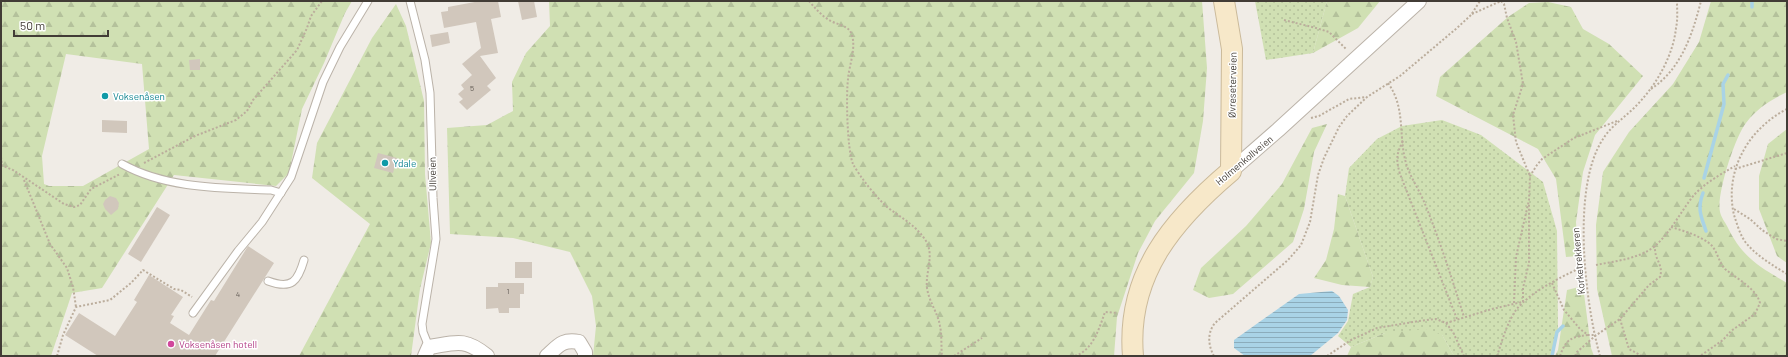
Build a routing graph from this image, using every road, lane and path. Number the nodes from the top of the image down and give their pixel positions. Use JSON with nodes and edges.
{"nodes":[{"id":1,"x":322,"y":1,"type":"edge"},
{"id":2,"x":368,"y":1,"type":"edge"},
{"id":3,"x":410,"y":1,"type":"edge"},
{"id":4,"x":810,"y":1,"type":"edge"},
{"id":5,"x":1224,"y":1,"type":"edge"},
{"id":6,"x":1418,"y":1,"type":"edge"},
{"id":7,"x":1480,"y":1,"type":"edge"},
{"id":8,"x":1501,"y":1,"type":"edge"},
{"id":9,"x":1677,"y":1,"type":"edge"},
{"id":10,"x":1701,"y":1,"type":"edge"},
{"id":11,"x":1471,"y":15,"type":"junction"},
{"id":12,"x":1284,"y":20,"type":"dead end"},
{"id":13,"x":1356,"y":58,"type":"junction"},
{"id":14,"x":1388,"y":84,"type":"junction"},
{"id":15,"x":1650,"y":90,"type":"junction"},
{"id":16,"x":1367,"y":97,"type":"junction"},
{"id":17,"x":1787,"y":109,"type":"edge"},
{"id":18,"x":1297,"y":113,"type":"junction"},
{"id":19,"x":1620,"y":120,"type":"junction"},
{"id":20,"x":1403,"y":140,"type":"junction"},
{"id":21,"x":1787,"y":152,"type":"edge"},
{"id":22,"x":1,"y":157,"type":"edge"},
{"id":23,"x":122,"y":164,"type":"dead end"},
{"id":24,"x":2,"y":165,"type":"edge"},
{"id":25,"x":1735,"y":167,"type":"junction"},
{"id":26,"x":131,"y":169,"type":"junction"},
{"id":27,"x":1231,"y":171,"type":"junction"},
{"id":28,"x":1530,"y":176,"type":"junction"},
{"id":29,"x":24,"y":178,"type":"junction"},
{"id":30,"x":281,"y":192,"type":"junction"},
{"id":31,"x":1787,"y":197,"type":"edge"},
{"id":32,"x":1529,"y":200,"type":"junction"},
{"id":33,"x":1733,"y":208,"type":"junction"},
{"id":34,"x":1787,"y":211,"type":"edge"},
{"id":35,"x":1671,"y":227,"type":"junction"},
{"id":36,"x":1787,"y":241,"type":"edge"},
{"id":37,"x":1655,"y":246,"type":"junction"},
{"id":38,"x":304,"y":260,"type":"dead end"},
{"id":39,"x":1596,"y":265,"type":"dead end"},
{"id":40,"x":1578,"y":269,"type":"dead end"},
{"id":41,"x":1787,"y":274,"type":"edge"},
{"id":42,"x":268,"y":281,"type":"dead end"},
{"id":43,"x":1552,"y":283,"type":"junction"},
{"id":44,"x":200,"y":302,"type":"junction"},
{"id":45,"x":1523,"y":302,"type":"junction"},
{"id":46,"x":1514,"y":303,"type":"junction"},
{"id":47,"x":76,"y":307,"type":"junction"},
{"id":48,"x":193,"y":313,"type":"dead end"},
{"id":49,"x":1134,"y":313,"type":"junction"},
{"id":50,"x":1464,"y":317,"type":"junction"},
{"id":51,"x":1457,"y":319,"type":"junction"},
{"id":52,"x":1620,"y":319,"type":"junction"},
{"id":53,"x":1446,"y":323,"type":"junction"},
{"id":54,"x":1588,"y":335,"type":"junction"},
{"id":55,"x":1595,"y":336,"type":"junction"},
{"id":56,"x":982,"y":338,"type":"dead end"},
{"id":57,"x":427,"y":351,"type":"edge"},
{"id":58,"x":57,"y":356,"type":"edge"},
{"id":59,"x":487,"y":356,"type":"edge"},
{"id":60,"x":547,"y":356,"type":"edge"},
{"id":61,"x":585,"y":356,"type":"edge"},
{"id":62,"x":942,"y":356,"type":"edge"},
{"id":63,"x":954,"y":356,"type":"edge"},
{"id":64,"x":1075,"y":356,"type":"edge"},
{"id":65,"x":1133,"y":356,"type":"edge"},
{"id":66,"x":1214,"y":356,"type":"edge"},
{"id":67,"x":1327,"y":356,"type":"edge"},
{"id":68,"x":1464,"y":356,"type":"edge"},
{"id":69,"x":1498,"y":356,"type":"edge"},
{"id":70,"x":1560,"y":356,"type":"edge"},
{"id":71,"x":1575,"y":356,"type":"edge"},
{"id":72,"x":1600,"y":356,"type":"edge"},
{"id":73,"x":1642,"y":356,"type":"edge"},
{"id":74,"x":1700,"y":356,"type":"edge"}],
"edges":[{"from":1,"to":26,"type":"path"},
{"from":2,"to":30,"type":"lane"},
{"from":3,"to":57,"type":"lane","name":"Ullveien"},
{"from":4,"to":62,"type":"path"},
{"from":5,"to":27,"type":"main road","name":"Øvreseterveien"},
{"from":6,"to":13,"type":"street","name":"Holmenkollveien"},
{"from":7,"to":11,"type":"path"},
{"from":8,"to":11,"type":"path"},
{"from":8,"to":28,"type":"path"},
{"from":9,"to":15,"type":"path","name":"Korketrekkeren"},
{"from":10,"to":15,"type":"path"},
{"from":11,"to":14,"type":"path"},
{"from":12,"to":13,"type":"path"},
{"from":13,"to":18,"type":"street","name":"Holmenkollveien"},
{"from":14,"to":16,"type":"path"},
{"from":14,"to":20,"type":"path"},
{"from":15,"to":19,"type":"path","name":"Korketrekkeren"},
{"from":16,"to":18,"type":"path"},
{"from":16,"to":66,"type":"path"},
{"from":17,"to":25,"type":"path"},
{"from":18,"to":27,"type":"street","name":"Holmenkollveien"},
{"from":19,"to":28,"type":"path"},
{"from":19,"to":55,"type":"path","name":"Korketrekkeren"},
{"from":20,"to":50,"type":"path"},
{"from":20,"to":51,"type":"path"},
{"from":21,"to":25,"type":"path"},
{"from":22,"to":24,"type":"path"},
{"from":23,"to":26,"type":"lane"},
{"from":24,"to":29,"type":"path"},
{"from":25,"to":33,"type":"path"},
{"from":25,"to":35,"type":"path"},
{"from":26,"to":29,"type":"path"},
{"from":26,"to":30,"type":"lane"},
{"from":27,"to":49,"type":"main road","name":"Holmenkollveien"},
{"from":28,"to":32,"type":"path"},
{"from":29,"to":47,"type":"path"},
{"from":30,"to":44,"type":"lane"},
{"from":31,"to":34,"type":"path"},
{"from":32,"to":45,"type":"path"},
{"from":32,"to":46,"type":"path"},
{"from":33,"to":36,"type":"path"},
{"from":33,"to":41,"type":"path"},
{"from":35,"to":37,"type":"path"},
{"from":35,"to":74,"type":"path"},
{"from":37,"to":39,"type":"path"},
{"from":37,"to":52,"type":"path"},
{"from":38,"to":42,"type":"lane"},
{"from":40,"to":43,"type":"path"},
{"from":43,"to":45,"type":"path"},
{"from":43,"to":54,"type":"path"},
{"from":44,"to":47,"type":"path"},
{"from":44,"to":48,"type":"lane"},
{"from":45,"to":46,"type":"path"},
{"from":45,"to":69,"type":"path"},
{"from":46,"to":50,"type":"path"},
{"from":47,"to":58,"type":"path"},
{"from":49,"to":64,"type":"path"},
{"from":49,"to":65,"type":"main road","name":"Holmenkollveien"},
{"from":50,"to":51,"type":"path"},
{"from":51,"to":53,"type":"path"},
{"from":52,"to":55,"type":"path"},
{"from":52,"to":73,"type":"path"},
{"from":53,"to":67,"type":"path"},
{"from":53,"to":68,"type":"path"},
{"from":54,"to":55,"type":"path"},
{"from":54,"to":70,"type":"path"},
{"from":55,"to":71,"type":"path"},
{"from":55,"to":72,"type":"path","name":"Korketrekkeren"},
{"from":56,"to":63,"type":"path"},
{"from":57,"to":59,"type":"street"},
{"from":60,"to":61,"type":"street"}]}
